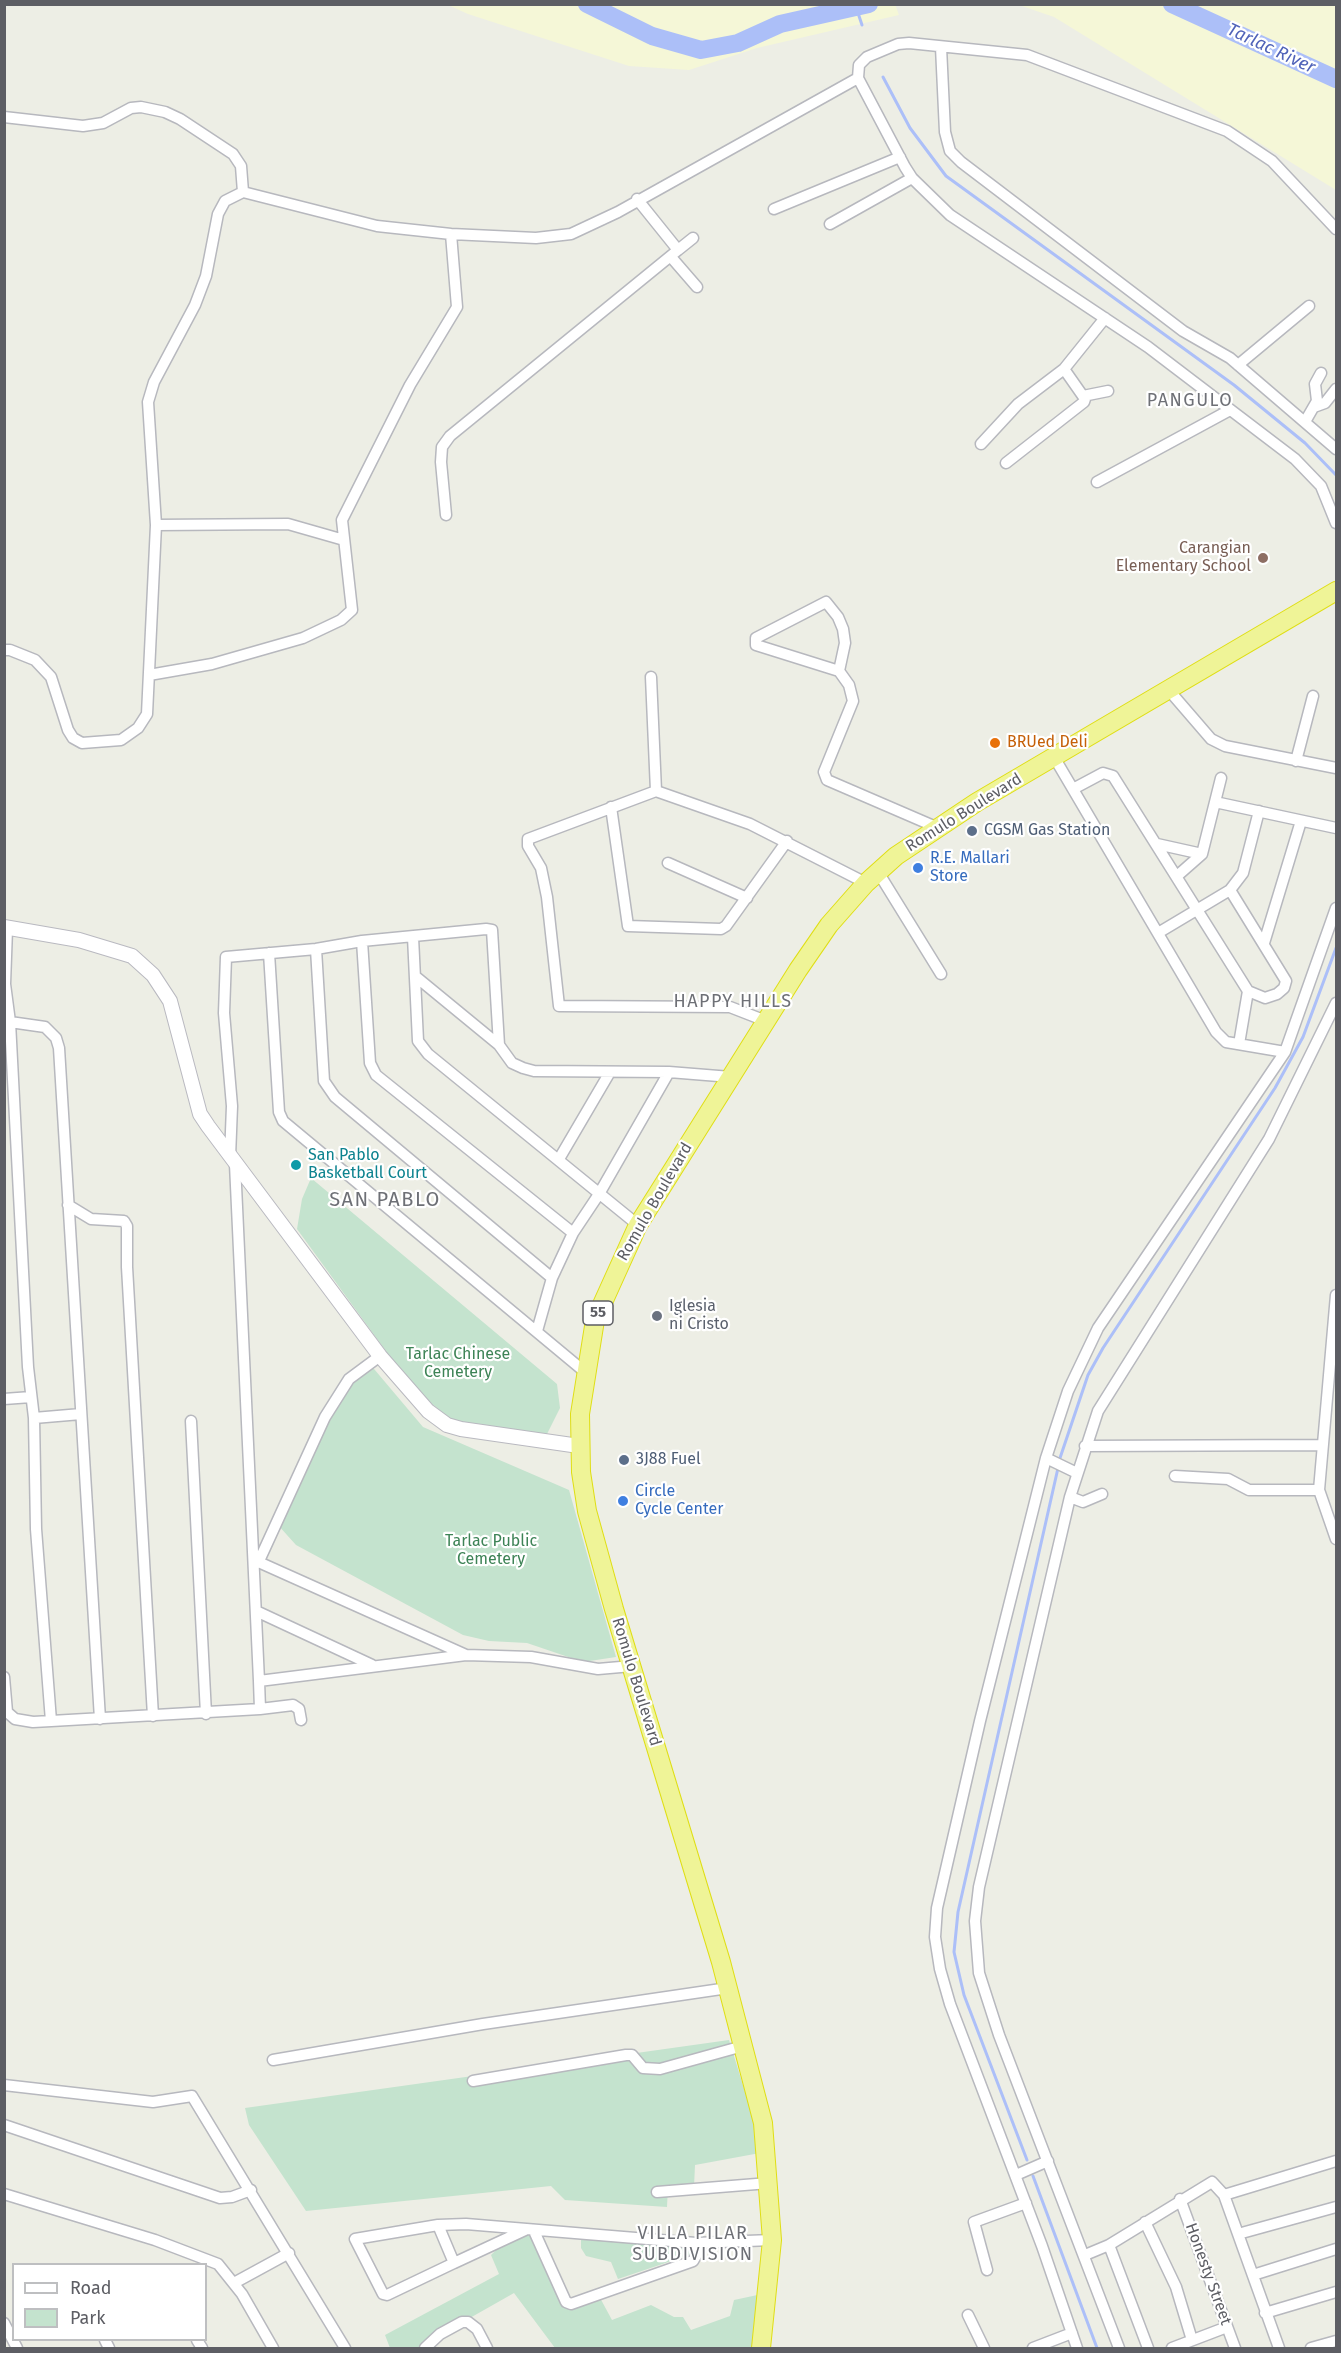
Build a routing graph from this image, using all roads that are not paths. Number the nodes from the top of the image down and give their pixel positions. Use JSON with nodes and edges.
{"nodes":[{"id":1,"x":941,"y":47,"type":"junction"},
{"id":2,"x":858,"y":78,"type":"junction"},
{"id":3,"x":4,"y":117,"type":"edge"},
{"id":4,"x":900,"y":157,"type":"junction"},
{"id":5,"x":912,"y":178,"type":"junction"},
{"id":6,"x":243,"y":192,"type":"junction"},
{"id":7,"x":638,"y":199,"type":"junction"},
{"id":8,"x":774,"y":209,"type":"dead end"},
{"id":9,"x":830,"y":224,"type":"dead end"},
{"id":10,"x":1336,"y":229,"type":"edge"},
{"id":11,"x":451,"y":234,"type":"junction"},
{"id":12,"x":693,"y":238,"type":"dead end"},
{"id":13,"x":675,"y":253,"type":"junction"},
{"id":14,"x":697,"y":288,"type":"dead end"},
{"id":15,"x":1309,"y":306,"type":"dead end"},
{"id":16,"x":1105,"y":318,"type":"junction"},
{"id":17,"x":1238,"y":365,"type":"junction"},
{"id":18,"x":1064,"y":369,"type":"junction"},
{"id":19,"x":1322,"y":373,"type":"dead end"},
{"id":20,"x":1336,"y":389,"type":"edge"},
{"id":21,"x":1108,"y":391,"type":"dead end"},
{"id":22,"x":1083,"y":396,"type":"junction"},
{"id":23,"x":1314,"y":407,"type":"junction"},
{"id":24,"x":1230,"y":410,"type":"junction"},
{"id":25,"x":1306,"y":420,"type":"junction"},
{"id":26,"x":981,"y":444,"type":"dead end"},
{"id":27,"x":1336,"y":448,"type":"edge"},
{"id":28,"x":1006,"y":463,"type":"dead end"},
{"id":29,"x":1097,"y":482,"type":"dead end"},
{"id":30,"x":446,"y":514,"type":"dead end"},
{"id":31,"x":1336,"y":523,"type":"edge"},
{"id":32,"x":156,"y":525,"type":"junction"},
{"id":33,"x":344,"y":540,"type":"junction"},
{"id":34,"x":1336,"y":591,"type":"edge"},
{"id":35,"x":4,"y":651,"type":"edge"},
{"id":36,"x":839,"y":671,"type":"junction"},
{"id":37,"x":149,"y":675,"type":"junction"},
{"id":38,"x":651,"y":677,"type":"dead end"},
{"id":39,"x":1167,"y":688,"type":"junction"},
{"id":40,"x":1313,"y":696,"type":"dead end"},
{"id":41,"x":1054,"y":757,"type":"junction"},
{"id":42,"x":1296,"y":761,"type":"junction"},
{"id":43,"x":1336,"y":768,"type":"edge"},
{"id":44,"x":1221,"y":778,"type":"dead end"},
{"id":45,"x":1073,"y":789,"type":"junction"},
{"id":46,"x":657,"y":791,"type":"junction"},
{"id":47,"x":1215,"y":802,"type":"junction"},
{"id":48,"x":611,"y":807,"type":"junction"},
{"id":49,"x":1259,"y":811,"type":"junction"},
{"id":50,"x":1301,"y":821,"type":"junction"},
{"id":51,"x":936,"y":827,"type":"junction"},
{"id":52,"x":1336,"y":828,"type":"edge"},
{"id":53,"x":787,"y":841,"type":"junction"},
{"id":54,"x":1157,"y":844,"type":"junction"},
{"id":55,"x":1202,"y":854,"type":"junction"},
{"id":56,"x":668,"y":863,"type":"dead end"},
{"id":57,"x":1177,"y":876,"type":"junction"},
{"id":58,"x":872,"y":878,"type":"junction"},
{"id":59,"x":1230,"y":890,"type":"junction"},
{"id":60,"x":747,"y":898,"type":"junction"},
{"id":61,"x":1336,"y":908,"type":"edge"},
{"id":62,"x":1198,"y":911,"type":"junction"},
{"id":63,"x":6,"y":928,"type":"edge"},
{"id":64,"x":1158,"y":933,"type":"junction"},
{"id":65,"x":413,"y":937,"type":"junction"},
{"id":66,"x":362,"y":941,"type":"junction"},
{"id":67,"x":1264,"y":943,"type":"junction"},
{"id":68,"x":316,"y":949,"type":"junction"},
{"id":69,"x":269,"y":953,"type":"junction"},
{"id":70,"x":941,"y":974,"type":"dead end"},
{"id":71,"x":415,"y":976,"type":"junction"},
{"id":72,"x":5,"y":984,"type":"edge"},
{"id":73,"x":1248,"y":991,"type":"junction"},
{"id":74,"x":1336,"y":1003,"type":"edge"},
{"id":75,"x":766,"y":1021,"type":"junction"},
{"id":76,"x":10,"y":1022,"type":"junction"},
{"id":77,"x":1239,"y":1044,"type":"junction"},
{"id":78,"x":499,"y":1046,"type":"junction"},
{"id":79,"x":1285,"y":1052,"type":"junction"},
{"id":80,"x":610,"y":1072,"type":"junction"},
{"id":81,"x":669,"y":1072,"type":"junction"},
{"id":82,"x":731,"y":1077,"type":"junction"},
{"id":83,"x":559,"y":1159,"type":"junction"},
{"id":84,"x":233,"y":1161,"type":"junction"},
{"id":85,"x":599,"y":1194,"type":"junction"},
{"id":86,"x":68,"y":1205,"type":"junction"},
{"id":87,"x":638,"y":1225,"type":"junction"},
{"id":88,"x":573,"y":1233,"type":"junction"},
{"id":89,"x":552,"y":1278,"type":"junction"},
{"id":90,"x":1336,"y":1295,"type":"edge"},
{"id":91,"x":537,"y":1331,"type":"junction"},
{"id":92,"x":380,"y":1356,"type":"junction"},
{"id":93,"x":585,"y":1372,"type":"junction"},
{"id":94,"x":31,"y":1397,"type":"junction"},
{"id":95,"x":4,"y":1399,"type":"edge"},
{"id":96,"x":81,"y":1414,"type":"junction"},
{"id":97,"x":34,"y":1418,"type":"junction"},
{"id":98,"x":190,"y":1420,"type":"dead end"},
{"id":99,"x":1322,"y":1444,"type":"junction"},
{"id":100,"x":579,"y":1446,"type":"junction"},
{"id":101,"x":1085,"y":1446,"type":"junction"},
{"id":102,"x":1046,"y":1458,"type":"junction"},
{"id":103,"x":1077,"y":1473,"type":"junction"},
{"id":104,"x":1175,"y":1476,"type":"dead end"},
{"id":105,"x":1319,"y":1490,"type":"junction"},
{"id":106,"x":1102,"y":1494,"type":"dead end"},
{"id":107,"x":1070,"y":1497,"type":"junction"},
{"id":108,"x":1336,"y":1539,"type":"edge"},
{"id":109,"x":257,"y":1561,"type":"junction"},
{"id":110,"x":256,"y":1611,"type":"junction"},
{"id":111,"x":466,"y":1655,"type":"junction"},
{"id":112,"x":373,"y":1665,"type":"junction"},
{"id":113,"x":632,"y":1666,"type":"junction"},
{"id":114,"x":4,"y":1677,"type":"edge"},
{"id":115,"x":259,"y":1682,"type":"junction"},
{"id":116,"x":260,"y":1709,"type":"junction"},
{"id":117,"x":206,"y":1714,"type":"junction"},
{"id":118,"x":153,"y":1716,"type":"junction"},
{"id":119,"x":100,"y":1719,"type":"junction"},
{"id":120,"x":302,"y":1720,"type":"dead end"},
{"id":121,"x":51,"y":1721,"type":"junction"},
{"id":122,"x":728,"y":1988,"type":"junction"},
{"id":123,"x":743,"y":2046,"type":"junction"},
{"id":124,"x":273,"y":2060,"type":"dead end"},
{"id":125,"x":473,"y":2081,"type":"dead end"},
{"id":126,"x":4,"y":2085,"type":"edge"},
{"id":127,"x":4,"y":2125,"type":"edge"},
{"id":128,"x":1336,"y":2161,"type":"edge"},
{"id":129,"x":1048,"y":2162,"type":"junction"},
{"id":130,"x":1016,"y":2175,"type":"junction"},
{"id":131,"x":769,"y":2183,"type":"junction"},
{"id":132,"x":250,"y":2190,"type":"junction"},
{"id":133,"x":657,"y":2192,"type":"dead end"},
{"id":134,"x":4,"y":2194,"type":"edge"},
{"id":135,"x":1224,"y":2195,"type":"junction"},
{"id":136,"x":1180,"y":2199,"type":"junction"},
{"id":137,"x":1026,"y":2203,"type":"junction"},
{"id":138,"x":1336,"y":2207,"type":"edge"},
{"id":139,"x":1145,"y":2222,"type":"junction"},
{"id":140,"x":438,"y":2225,"type":"junction"},
{"id":141,"x":530,"y":2230,"type":"junction"},
{"id":142,"x":1238,"y":2235,"type":"junction"},
{"id":143,"x":772,"y":2240,"type":"junction"},
{"id":144,"x":696,"y":2242,"type":"junction"},
{"id":145,"x":1109,"y":2245,"type":"junction"},
{"id":146,"x":1336,"y":2249,"type":"edge"},
{"id":147,"x":289,"y":2253,"type":"junction"},
{"id":148,"x":1085,"y":2255,"type":"junction"},
{"id":149,"x":454,"y":2263,"type":"junction"},
{"id":150,"x":987,"y":2270,"type":"dead end"},
{"id":151,"x":1252,"y":2275,"type":"junction"},
{"id":152,"x":234,"y":2283,"type":"junction"},
{"id":153,"x":1336,"y":2292,"type":"edge"},
{"id":154,"x":1265,"y":2313,"type":"junction"},
{"id":155,"x":968,"y":2314,"type":"dead end"},
{"id":156,"x":4,"y":2323,"type":"edge"},
{"id":157,"x":1227,"y":2327,"type":"junction"},
{"id":158,"x":1072,"y":2333,"type":"junction"},
{"id":159,"x":12,"y":2339,"type":"edge"},
{"id":160,"x":1192,"y":2340,"type":"junction"},
{"id":161,"x":1336,"y":2341,"type":"edge"},
{"id":162,"x":273,"y":2349,"type":"edge"},
{"id":163,"x":345,"y":2349,"type":"edge"},
{"id":164,"x":425,"y":2349,"type":"edge"},
{"id":165,"x":487,"y":2349,"type":"edge"},
{"id":166,"x":761,"y":2349,"type":"edge"},
{"id":167,"x":984,"y":2349,"type":"edge"},
{"id":168,"x":1033,"y":2349,"type":"edge"},
{"id":169,"x":1077,"y":2349,"type":"edge"},
{"id":170,"x":1119,"y":2349,"type":"edge"},
{"id":171,"x":1148,"y":2349,"type":"edge"},
{"id":172,"x":1172,"y":2349,"type":"edge"},
{"id":173,"x":1235,"y":2349,"type":"edge"},
{"id":174,"x":1279,"y":2349,"type":"edge"},
{"id":175,"x":1311,"y":2349,"type":"edge"}],
"edges":[{"from":1,"to":2,"type":"street"},
{"from":1,"to":10,"type":"street"},
{"from":1,"to":17,"type":"street"},
{"from":2,"to":4,"type":"street"},
{"from":2,"to":7,"type":"street"},
{"from":3,"to":6,"type":"street"},
{"from":4,"to":5,"type":"street"},
{"from":4,"to":8,"type":"street"},
{"from":5,"to":9,"type":"street"},
{"from":5,"to":16,"type":"street"},
{"from":6,"to":11,"type":"street"},
{"from":6,"to":32,"type":"street"},
{"from":7,"to":11,"type":"street"},
{"from":7,"to":13,"type":"street"},
{"from":11,"to":33,"type":"street"},
{"from":12,"to":13,"type":"street"},
{"from":13,"to":14,"type":"street"},
{"from":13,"to":30,"type":"street"},
{"from":15,"to":17,"type":"street"},
{"from":16,"to":18,"type":"street"},
{"from":16,"to":24,"type":"street"},
{"from":17,"to":25,"type":"street"},
{"from":18,"to":22,"type":"street"},
{"from":18,"to":26,"type":"street"},
{"from":19,"to":23,"type":"street"},
{"from":20,"to":23,"type":"street"},
{"from":21,"to":22,"type":"street"},
{"from":22,"to":28,"type":"street"},
{"from":23,"to":25,"type":"street"},
{"from":24,"to":29,"type":"street"},
{"from":24,"to":31,"type":"street"},
{"from":25,"to":27,"type":"street"},
{"from":32,"to":33,"type":"street"},
{"from":32,"to":37,"type":"street"},
{"from":33,"to":37,"type":"street"},
{"from":34,"to":39,"type":"highway","name":"Romulo Boulevard","number":"55"},
{"from":35,"to":37,"type":"street"},
{"from":36,"to":36,"type":"street"},
{"from":36,"to":51,"type":"street"},
{"from":38,"to":46,"type":"street"},
{"from":39,"to":41,"type":"highway","name":"Romulo Boulevard","number":"55"},
{"from":39,"to":42,"type":"street"},
{"from":40,"to":42,"type":"street"},
{"from":41,"to":45,"type":"street"},
{"from":41,"to":51,"type":"highway","name":"Romulo Boulevard","number":"55"},
{"from":42,"to":43,"type":"street"},
{"from":44,"to":47,"type":"street"},
{"from":45,"to":54,"type":"street"},
{"from":45,"to":64,"type":"street"},
{"from":46,"to":48,"type":"street"},
{"from":46,"to":53,"type":"street"},
{"from":47,"to":49,"type":"street"},
{"from":47,"to":55,"type":"street"},
{"from":48,"to":60,"type":"street"},
{"from":48,"to":75,"type":"street"},
{"from":49,"to":50,"type":"street"},
{"from":49,"to":59,"type":"street"},
{"from":50,"to":52,"type":"street"},
{"from":50,"to":67,"type":"street"},
{"from":51,"to":58,"type":"highway","name":"Romulo Boulevard","number":"55"},
{"from":53,"to":58,"type":"street"},
{"from":53,"to":60,"type":"street"},
{"from":54,"to":55,"type":"street"},
{"from":54,"to":57,"type":"street"},
{"from":55,"to":57,"type":"street"},
{"from":56,"to":60,"type":"street"},
{"from":57,"to":62,"type":"street"},
{"from":58,"to":70,"type":"street"},
{"from":58,"to":75,"type":"highway","name":"Romulo Boulevard","number":"55"},
{"from":59,"to":62,"type":"street"},
{"from":59,"to":67,"type":"street"},
{"from":61,"to":79,"type":"street"},
{"from":62,"to":64,"type":"street"},
{"from":62,"to":73,"type":"street"},
{"from":63,"to":72,"type":"street"},
{"from":63,"to":84,"type":"street"},
{"from":64,"to":77,"type":"street"},
{"from":65,"to":66,"type":"street"},
{"from":65,"to":71,"type":"street"},
{"from":65,"to":78,"type":"street"},
{"from":66,"to":68,"type":"street"},
{"from":66,"to":88,"type":"street"},
{"from":67,"to":73,"type":"street"},
{"from":68,"to":69,"type":"street"},
{"from":68,"to":89,"type":"street"},
{"from":69,"to":84,"type":"street"},
{"from":69,"to":91,"type":"street"},
{"from":71,"to":78,"type":"street"},
{"from":71,"to":83,"type":"street"},
{"from":72,"to":76,"type":"street"},
{"from":73,"to":77,"type":"street"},
{"from":74,"to":101,"type":"street"},
{"from":75,"to":82,"type":"highway","name":"Romulo Boulevard","number":"55"},
{"from":76,"to":86,"type":"street"},
{"from":76,"to":94,"type":"street"},
{"from":77,"to":79,"type":"street"},
{"from":78,"to":80,"type":"street"},
{"from":79,"to":102,"type":"street"},
{"from":80,"to":81,"type":"street"},
{"from":80,"to":83,"type":"street"},
{"from":81,"to":82,"type":"street"},
{"from":81,"to":85,"type":"street"},
{"from":82,"to":87,"type":"highway","name":"Romulo Boulevard","number":"55"},
{"from":83,"to":85,"type":"street"},
{"from":84,"to":92,"type":"street"},
{"from":84,"to":109,"type":"street"},
{"from":85,"to":87,"type":"street"},
{"from":85,"to":88,"type":"street"},
{"from":86,"to":96,"type":"street"},
{"from":86,"to":118,"type":"street"},
{"from":87,"to":93,"type":"highway","name":"Romulo Boulevard","number":"55"},
{"from":88,"to":89,"type":"street"},
{"from":89,"to":91,"type":"street"},
{"from":90,"to":99,"type":"street"},
{"from":91,"to":93,"type":"street"},
{"from":92,"to":100,"type":"street"},
{"from":92,"to":109,"type":"street"},
{"from":93,"to":100,"type":"highway","name":"Romulo Boulevard","number":"55"},
{"from":94,"to":95,"type":"street"},
{"from":94,"to":97,"type":"street"},
{"from":96,"to":97,"type":"street"},
{"from":96,"to":119,"type":"street"},
{"from":97,"to":121,"type":"street"},
{"from":98,"to":117,"type":"street"},
{"from":99,"to":101,"type":"street"},
{"from":99,"to":105,"type":"street"},
{"from":100,"to":113,"type":"highway","name":"Romulo Boulevard","number":"55"},
{"from":101,"to":103,"type":"street"},
{"from":102,"to":103,"type":"street"},
{"from":102,"to":130,"type":"street"},
{"from":103,"to":107,"type":"street"},
{"from":104,"to":105,"type":"street"},
{"from":105,"to":108,"type":"street"},
{"from":106,"to":107,"type":"street"},
{"from":107,"to":129,"type":"street"},
{"from":109,"to":110,"type":"street"},
{"from":109,"to":111,"type":"street"},
{"from":110,"to":112,"type":"street"},
{"from":110,"to":115,"type":"street"},
{"from":111,"to":112,"type":"street"},
{"from":111,"to":113,"type":"street"},
{"from":112,"to":115,"type":"street"},
{"from":113,"to":122,"type":"highway","name":"Romulo Boulevard","number":"55"},
{"from":114,"to":121,"type":"street"},
{"from":115,"to":116,"type":"street"},
{"from":116,"to":117,"type":"street"},
{"from":116,"to":120,"type":"street"},
{"from":117,"to":118,"type":"street"},
{"from":118,"to":119,"type":"street"},
{"from":119,"to":121,"type":"street"},
{"from":122,"to":123,"type":"highway","name":"Romulo Boulevard","number":"55"},
{"from":122,"to":124,"type":"street"},
{"from":123,"to":125,"type":"street"},
{"from":123,"to":131,"type":"highway","name":"Romulo Boulevard","number":"55"},
{"from":126,"to":132,"type":"street"},
{"from":127,"to":132,"type":"street"},
{"from":128,"to":135,"type":"street"},
{"from":129,"to":130,"type":"street"},
{"from":129,"to":148,"type":"street"},
{"from":130,"to":137,"type":"street"},
{"from":131,"to":133,"type":"street"},
{"from":131,"to":143,"type":"highway","name":"Romulo Boulevard","number":"55"},
{"from":132,"to":147,"type":"street"},
{"from":134,"to":152,"type":"street"},
{"from":135,"to":136,"type":"street"},
{"from":135,"to":142,"type":"street"},
{"from":136,"to":139,"type":"street"},
{"from":136,"to":157,"type":"street","name":"Honesty Street"},
{"from":137,"to":150,"type":"street"},
{"from":137,"to":158,"type":"street"},
{"from":138,"to":142,"type":"street"},
{"from":139,"to":145,"type":"street"},
{"from":139,"to":160,"type":"street"},
{"from":140,"to":141,"type":"street"},
{"from":140,"to":149,"type":"street"},
{"from":140,"to":149,"type":"street"},
{"from":141,"to":144,"type":"street"},
{"from":141,"to":144,"type":"street"},
{"from":141,"to":149,"type":"street"},
{"from":142,"to":151,"type":"street"},
{"from":143,"to":144,"type":"street"},
{"from":143,"to":166,"type":"highway","name":"Romulo Boulevard","number":"55"},
{"from":145,"to":148,"type":"street"},
{"from":145,"to":171,"type":"street"},
{"from":146,"to":151,"type":"street"},
{"from":147,"to":152,"type":"street"},
{"from":147,"to":163,"type":"street"},
{"from":148,"to":170,"type":"street"},
{"from":151,"to":154,"type":"street"},
{"from":152,"to":162,"type":"street"},
{"from":153,"to":154,"type":"street"},
{"from":154,"to":174,"type":"street"},
{"from":155,"to":167,"type":"street"},
{"from":156,"to":159,"type":"street"},
{"from":157,"to":160,"type":"street"},
{"from":157,"to":173,"type":"street","name":"Honesty Street"},
{"from":158,"to":168,"type":"street"},
{"from":158,"to":169,"type":"street"},
{"from":160,"to":172,"type":"street"},
{"from":161,"to":175,"type":"street"},
{"from":164,"to":165,"type":"street"}]}
